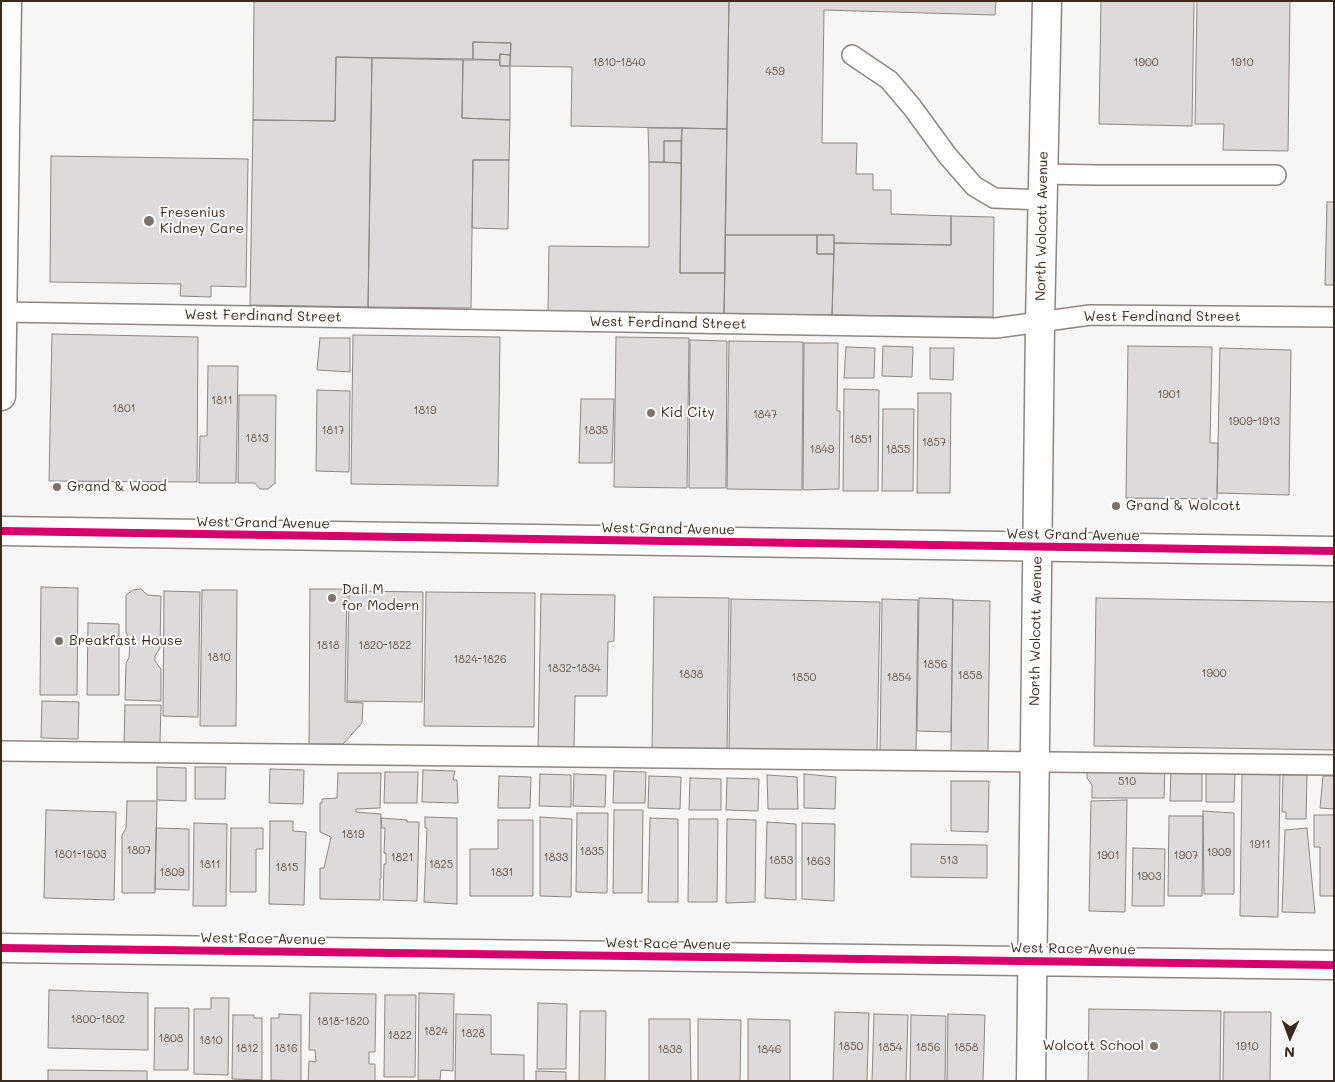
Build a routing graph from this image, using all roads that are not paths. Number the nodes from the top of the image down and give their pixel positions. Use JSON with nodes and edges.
{"nodes":[{"id":1,"x":7,"y":1,"type":"edge"},
{"id":2,"x":1047,"y":1,"type":"edge"},
{"id":3,"x":852,"y":54,"type":"dead end"},
{"id":4,"x":1276,"y":175,"type":"dead end"},
{"id":5,"x":1043,"y":187,"type":"junction"},
{"id":6,"x":2,"y":312,"type":"edge"},
{"id":7,"x":1334,"y":317,"type":"edge"},
{"id":8,"x":1040,"y":322,"type":"junction"},
{"id":9,"x":1,"y":396,"type":"edge"},
{"id":10,"x":1,"y":531,"type":"edge"},
{"id":11,"x":1037,"y":547,"type":"junction"},
{"id":12,"x":1334,"y":551,"type":"edge"},
{"id":13,"x":1,"y":751,"type":"edge"},
{"id":14,"x":1035,"y":762,"type":"junction"},
{"id":15,"x":1334,"y":765,"type":"edge"},
{"id":16,"x":1,"y":948,"type":"edge"},
{"id":17,"x":1032,"y":960,"type":"junction"},
{"id":18,"x":1334,"y":964,"type":"edge"},
{"id":19,"x":1031,"y":1081,"type":"edge"}],
"edges":[{"from":1,"to":6,"type":"street"},
{"from":2,"to":5,"type":"street","name":"North Wolcott Avenue"},
{"from":3,"to":5,"type":"lane"},
{"from":4,"to":5,"type":"lane"},
{"from":5,"to":8,"type":"street","name":"North Wolcott Avenue"},
{"from":6,"to":8,"type":"lane","name":"West Ferdinand Street"},
{"from":6,"to":9,"type":"street"},
{"from":7,"to":8,"type":"lane","name":"West Ferdinand Street"},
{"from":8,"to":11,"type":"street","name":"North Wolcott Avenue"},
{"from":10,"to":11,"type":"street","name":"West Grand Avenue"},
{"from":11,"to":12,"type":"street","name":"West Grand Avenue"},
{"from":11,"to":14,"type":"street","name":"North Wolcott Avenue"},
{"from":13,"to":14,"type":"lane"},
{"from":14,"to":15,"type":"lane"},
{"from":14,"to":17,"type":"street","name":"North Wolcott Avenue"},
{"from":16,"to":17,"type":"street","name":"West Race Avenue"},
{"from":17,"to":18,"type":"street","name":"West Race Avenue"},
{"from":17,"to":19,"type":"street","name":"North Wolcott Avenue"}]}
